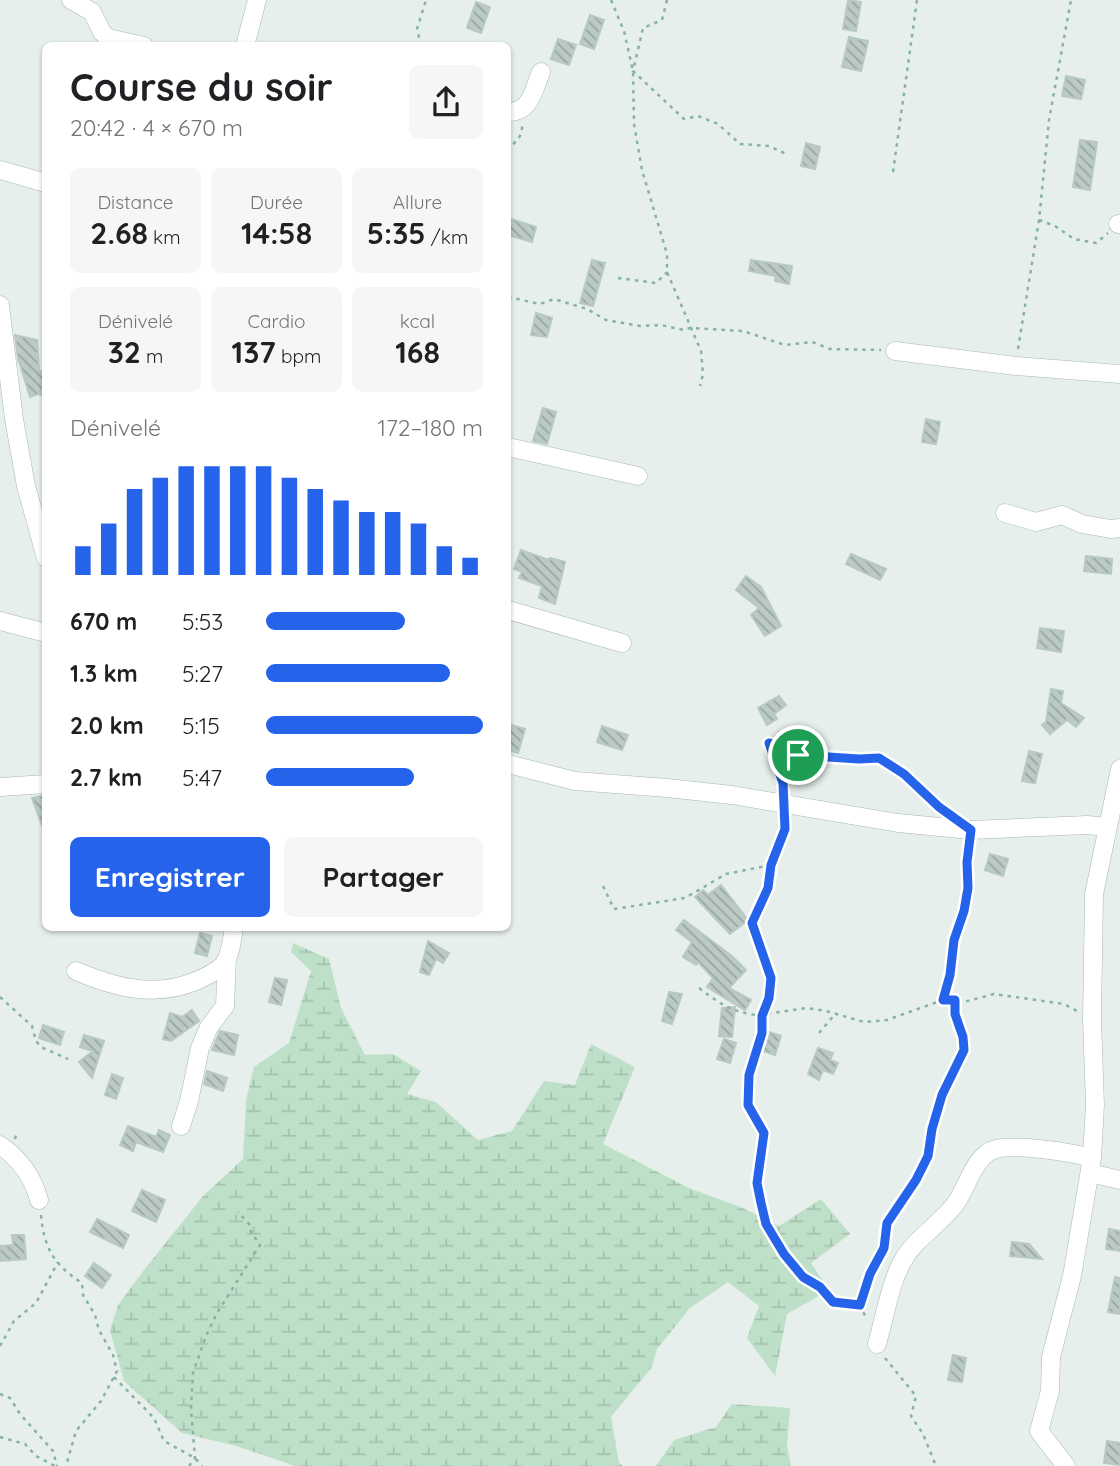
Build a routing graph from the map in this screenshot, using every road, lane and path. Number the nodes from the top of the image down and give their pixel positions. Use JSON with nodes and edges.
{"nodes":[{"id":1,"x":71,"y":0,"type":"edge"},
{"id":2,"x":257,"y":0,"type":"edge"},
{"id":3,"x":426,"y":0,"type":"edge"},
{"id":4,"x":611,"y":0,"type":"edge"},
{"id":5,"x":667,"y":0,"type":"edge"},
{"id":6,"x":917,"y":0,"type":"edge"},
{"id":7,"x":1071,"y":0,"type":"edge"},
{"id":8,"x":128,"y":42,"type":"edge"},
{"id":9,"x":246,"y":42,"type":"edge"},
{"id":10,"x":420,"y":42,"type":"edge"},
{"id":11,"x":632,"y":71,"type":"junction"},
{"id":12,"x":541,"y":72,"type":"dead end"},
{"id":13,"x":512,"y":112,"type":"edge"},
{"id":14,"x":511,"y":148,"type":"edge"},
{"id":15,"x":786,"y":154,"type":"dead end"},
{"id":16,"x":0,"y":170,"type":"edge"},
{"id":17,"x":893,"y":172,"type":"dead end"},
{"id":18,"x":42,"y":182,"type":"edge"},
{"id":19,"x":1039,"y":220,"type":"junction"},
{"id":20,"x":1119,"y":224,"type":"edge"},
{"id":21,"x":667,"y":272,"type":"junction"},
{"id":22,"x":618,"y":278,"type":"dead end"},
{"id":23,"x":511,"y":299,"type":"edge"},
{"id":24,"x":0,"y":306,"type":"edge"},
{"id":25,"x":690,"y":328,"type":"junction"},
{"id":26,"x":895,"y":351,"type":"joint"},
{"id":27,"x":1016,"y":366,"type":"junction"},
{"id":28,"x":1120,"y":374,"type":"edge"},
{"id":29,"x":700,"y":386,"type":"dead end"},
{"id":30,"x":7,"y":424,"type":"edge"},
{"id":31,"x":511,"y":448,"type":"edge"},
{"id":32,"x":638,"y":476,"type":"dead end"},
{"id":33,"x":26,"y":486,"type":"junction"},
{"id":34,"x":42,"y":491,"type":"edge"},
{"id":35,"x":1005,"y":513,"type":"dead end"},
{"id":36,"x":1120,"y":528,"type":"edge"},
{"id":37,"x":42,"y":544,"type":"edge"},
{"id":38,"x":511,"y":611,"type":"edge"},
{"id":39,"x":0,"y":621,"type":"edge"},
{"id":40,"x":42,"y":632,"type":"edge"},
{"id":41,"x":622,"y":643,"type":"dead end"},
{"id":42,"x":511,"y":765,"type":"edge"},
{"id":43,"x":1120,"y":769,"type":"edge"},
{"id":44,"x":42,"y":784,"type":"edge"},
{"id":45,"x":0,"y":787,"type":"edge"},
{"id":46,"x":783,"y":803,"type":"junction"},
{"id":47,"x":948,"y":814,"type":"dead end"},
{"id":48,"x":1112,"y":821,"type":"edge"},
{"id":49,"x":971,"y":830,"type":"junction"},
{"id":50,"x":771,"y":865,"type":"junction"},
{"id":51,"x":603,"y":886,"type":"dead end"},
{"id":52,"x":233,"y":931,"type":"edge"},
{"id":53,"x":227,"y":958,"type":"junction"},
{"id":54,"x":76,"y":971,"type":"dead end"},
{"id":55,"x":699,"y":988,"type":"dead end"},
{"id":56,"x":0,"y":997,"type":"edge"},
{"id":57,"x":943,"y":1000,"type":"junction"},
{"id":58,"x":955,"y":1000,"type":"junction"},
{"id":59,"x":836,"y":1013,"type":"junction"},
{"id":60,"x":762,"y":1016,"type":"junction"},
{"id":61,"x":1092,"y":1020,"type":"junction"},
{"id":62,"x":819,"y":1033,"type":"dead end"},
{"id":63,"x":68,"y":1059,"type":"dead end"},
{"id":64,"x":181,"y":1126,"type":"dead end"},
{"id":65,"x":0,"y":1145,"type":"edge"},
{"id":66,"x":1091,"y":1166,"type":"junction"},
{"id":67,"x":1120,"y":1180,"type":"edge"},
{"id":68,"x":40,"y":1200,"type":"joint"},
{"id":69,"x":239,"y":1212,"type":"dead end"},
{"id":70,"x":58,"y":1262,"type":"junction"},
{"id":71,"x":860,"y":1305,"type":"junction"},
{"id":72,"x":877,"y":1344,"type":"junction"},
{"id":73,"x":0,"y":1346,"type":"edge"},
{"id":74,"x":114,"y":1377,"type":"junction"},
{"id":75,"x":0,"y":1394,"type":"edge"},
{"id":76,"x":0,"y":1437,"type":"edge"},
{"id":77,"x":195,"y":1458,"type":"junction"},
{"id":78,"x":56,"y":1466,"type":"edge"},
{"id":79,"x":66,"y":1466,"type":"edge"},
{"id":80,"x":189,"y":1466,"type":"edge"},
{"id":81,"x":202,"y":1466,"type":"edge"},
{"id":82,"x":936,"y":1466,"type":"edge"},
{"id":83,"x":1066,"y":1466,"type":"edge"}],
"edges":[{"from":1,"to":8,"type":"street"},
{"from":2,"to":9,"type":"street"},
{"from":3,"to":10,"type":"path"},
{"from":4,"to":11,"type":"path"},
{"from":5,"to":11,"type":"path"},
{"from":6,"to":17,"type":"path"},
{"from":7,"to":19,"type":"path"},
{"from":11,"to":15,"type":"path"},
{"from":11,"to":21,"type":"path"},
{"from":12,"to":13,"type":"street"},
{"from":13,"to":14,"type":"path"},
{"from":16,"to":18,"type":"street"},
{"from":19,"to":20,"type":"path"},
{"from":19,"to":27,"type":"path"},
{"from":21,"to":22,"type":"path"},
{"from":21,"to":25,"type":"path"},
{"from":23,"to":25,"type":"path"},
{"from":24,"to":30,"type":"street"},
{"from":25,"to":26,"type":"path"},
{"from":25,"to":29,"type":"path"},
{"from":26,"to":27,"type":"street"},
{"from":27,"to":28,"type":"street"},
{"from":30,"to":33,"type":"street"},
{"from":31,"to":32,"type":"street"},
{"from":33,"to":34,"type":"street"},
{"from":33,"to":37,"type":"street"},
{"from":35,"to":36,"type":"street"},
{"from":38,"to":41,"type":"street"},
{"from":39,"to":40,"type":"street"},
{"from":42,"to":46,"type":"street"},
{"from":43,"to":48,"type":"street"},
{"from":44,"to":45,"type":"street"},
{"from":46,"to":47,"type":"path"},
{"from":46,"to":49,"type":"street"},
{"from":46,"to":50,"type":"path"},
{"from":48,"to":49,"type":"street"},
{"from":48,"to":61,"type":"street"},
{"from":49,"to":57,"type":"path"},
{"from":50,"to":51,"type":"path"},
{"from":50,"to":60,"type":"path"},
{"from":52,"to":53,"type":"street"},
{"from":53,"to":54,"type":"street"},
{"from":53,"to":64,"type":"street"},
{"from":55,"to":60,"type":"path"},
{"from":56,"to":63,"type":"path"},
{"from":57,"to":58,"type":"path"},
{"from":57,"to":59,"type":"path"},
{"from":58,"to":61,"type":"path"},
{"from":58,"to":71,"type":"path"},
{"from":59,"to":60,"type":"path"},
{"from":59,"to":62,"type":"path"},
{"from":60,"to":71,"type":"path"},
{"from":61,"to":66,"type":"street"},
{"from":65,"to":68,"type":"street"},
{"from":66,"to":67,"type":"street"},
{"from":66,"to":72,"type":"street"},
{"from":66,"to":83,"type":"street"},
{"from":68,"to":70,"type":"path"},
{"from":69,"to":77,"type":"path"},
{"from":70,"to":73,"type":"path"},
{"from":70,"to":74,"type":"path"},
{"from":71,"to":72,"type":"path"},
{"from":72,"to":82,"type":"path"},
{"from":74,"to":77,"type":"path"},
{"from":74,"to":79,"type":"path"},
{"from":75,"to":78,"type":"path"},
{"from":76,"to":78,"type":"path"},
{"from":77,"to":80,"type":"path"},
{"from":77,"to":81,"type":"path"}]}
